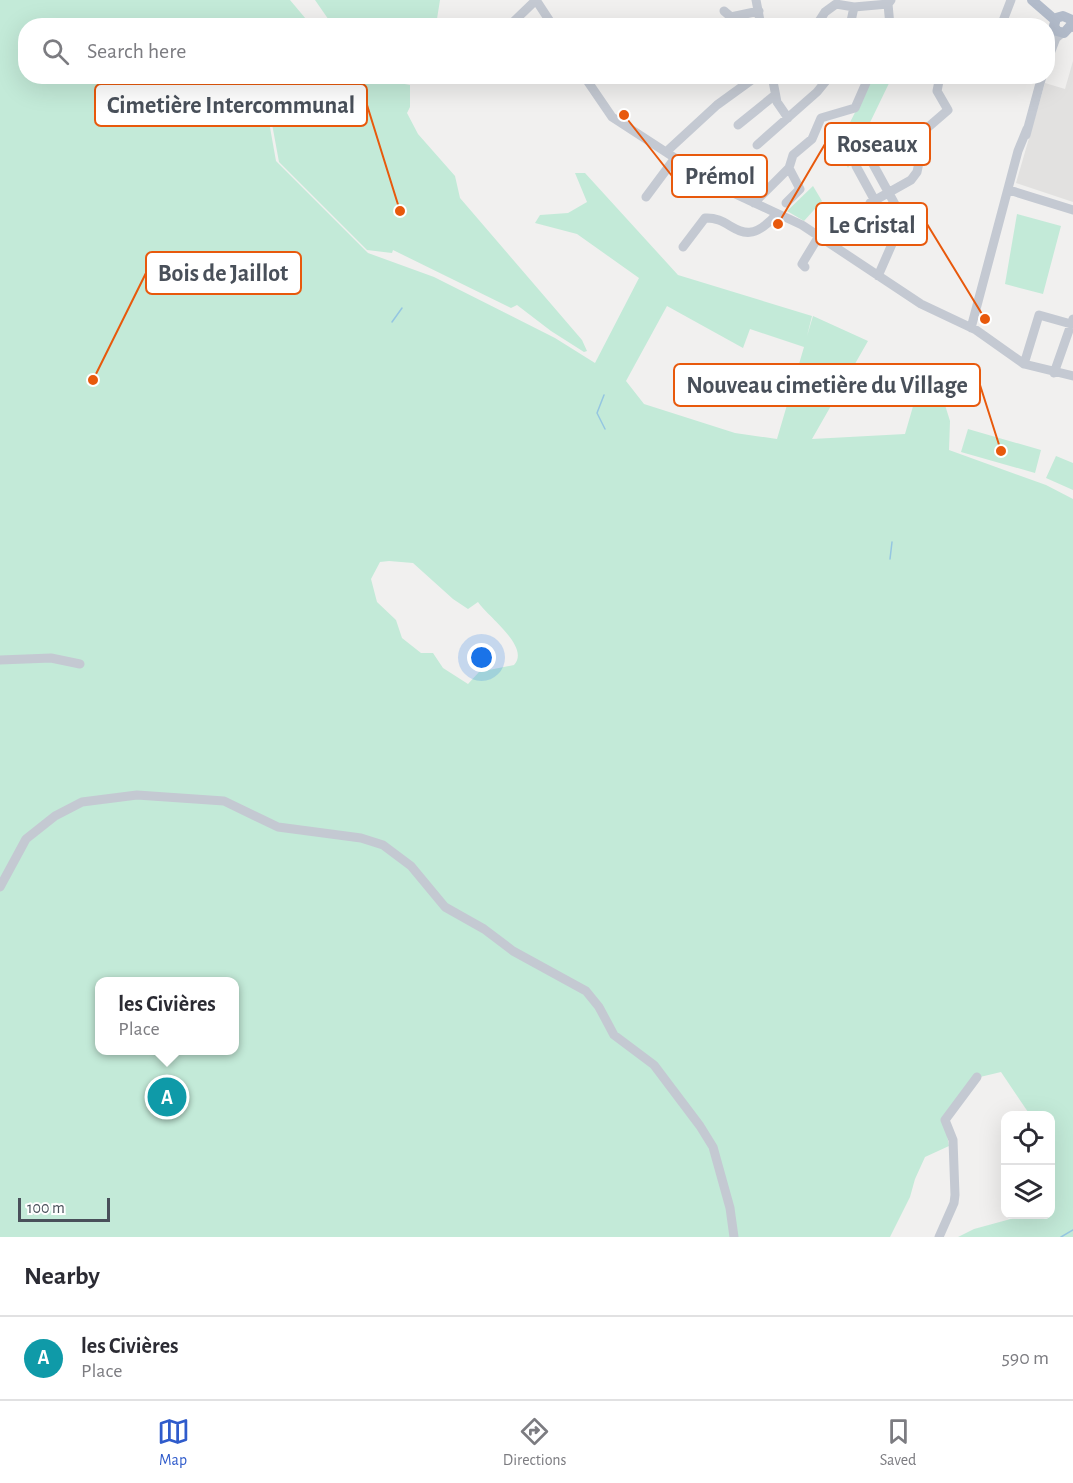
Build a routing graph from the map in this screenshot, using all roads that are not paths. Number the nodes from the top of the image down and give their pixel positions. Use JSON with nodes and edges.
{"nodes":[{"id":1,"x":536,"y":0,"type":"edge"},
{"id":2,"x":756,"y":0,"type":"edge"},
{"id":3,"x":1011,"y":0,"type":"edge"},
{"id":4,"x":1032,"y":0,"type":"edge"},
{"id":5,"x":1039,"y":0,"type":"edge"},
{"id":6,"x":890,"y":2,"type":"edge"},
{"id":7,"x":854,"y":7,"type":"junction"},
{"id":8,"x":724,"y":11,"type":"dead end"},
{"id":9,"x":759,"y":11,"type":"junction"},
{"id":10,"x":517,"y":18,"type":"edge"},
{"id":11,"x":548,"y":18,"type":"edge"},
{"id":12,"x":760,"y":18,"type":"edge"},
{"id":13,"x":821,"y":18,"type":"edge"},
{"id":14,"x":852,"y":18,"type":"edge"},
{"id":15,"x":890,"y":18,"type":"edge"},
{"id":16,"x":1004,"y":18,"type":"edge"},
{"id":17,"x":1053,"y":18,"type":"edge"},
{"id":18,"x":1064,"y":27,"type":"edge"},
{"id":19,"x":1055,"y":40,"type":"edge"},
{"id":20,"x":589,"y":84,"type":"edge"},
{"id":21,"x":746,"y":84,"type":"edge"},
{"id":22,"x":774,"y":84,"type":"edge"},
{"id":23,"x":825,"y":84,"type":"edge"},
{"id":24,"x":866,"y":84,"type":"edge"},
{"id":25,"x":938,"y":84,"type":"edge"},
{"id":26,"x":1039,"y":84,"type":"edge"},
{"id":27,"x":776,"y":95,"type":"junction"},
{"id":28,"x":788,"y":118,"type":"junction"},
{"id":29,"x":738,"y":125,"type":"dead end"},
{"id":30,"x":757,"y":145,"type":"dead end"},
{"id":31,"x":666,"y":152,"type":"junction"},
{"id":32,"x":868,"y":155,"type":"dead end"},
{"id":33,"x":675,"y":158,"type":"junction"},
{"id":34,"x":856,"y":165,"type":"dead end"},
{"id":35,"x":789,"y":168,"type":"junction"},
{"id":36,"x":1009,"y":190,"type":"junction"},
{"id":37,"x":889,"y":192,"type":"junction"},
{"id":38,"x":645,"y":197,"type":"dead end"},
{"id":39,"x":874,"y":199,"type":"junction"},
{"id":40,"x":754,"y":202,"type":"junction"},
{"id":41,"x":786,"y":203,"type":"dead end"},
{"id":42,"x":1073,"y":210,"type":"edge"},
{"id":43,"x":777,"y":214,"type":"junction"},
{"id":44,"x":850,"y":234,"type":"dead end"},
{"id":45,"x":819,"y":236,"type":"junction"},
{"id":46,"x":683,"y":247,"type":"dead end"},
{"id":47,"x":805,"y":267,"type":"dead end"},
{"id":48,"x":878,"y":276,"type":"junction"},
{"id":49,"x":1072,"y":322,"type":"edge"},
{"id":50,"x":971,"y":328,"type":"junction"},
{"id":51,"x":1024,"y":364,"type":"junction"},
{"id":52,"x":1054,"y":374,"type":"junction"},
{"id":53,"x":1073,"y":376,"type":"edge"},
{"id":54,"x":0,"y":660,"type":"edge"},
{"id":55,"x":80,"y":664,"type":"dead end"},
{"id":56,"x":0,"y":887,"type":"edge"},
{"id":57,"x":977,"y":1077,"type":"dead end"},
{"id":58,"x":734,"y":1237,"type":"edge"},
{"id":59,"x":939,"y":1237,"type":"edge"}],
"edges":[{"from":1,"to":10,"type":"street"},
{"from":1,"to":11,"type":"street"},
{"from":2,"to":9,"type":"street"},
{"from":3,"to":16,"type":"street"},
{"from":4,"to":17,"type":"main road"},
{"from":5,"to":18,"type":"main road"},
{"from":6,"to":7,"type":"street"},
{"from":6,"to":15,"type":"street"},
{"from":7,"to":13,"type":"street"},
{"from":7,"to":14,"type":"street"},
{"from":8,"to":9,"type":"street"},
{"from":9,"to":12,"type":"street"},
{"from":18,"to":19,"type":"street"},
{"from":20,"to":31,"type":"street"},
{"from":21,"to":31,"type":"street"},
{"from":22,"to":27,"type":"street"},
{"from":23,"to":28,"type":"street"},
{"from":24,"to":35,"type":"street"},
{"from":25,"to":37,"type":"street"},
{"from":26,"to":36,"type":"street"},
{"from":27,"to":28,"type":"street"},
{"from":27,"to":29,"type":"street"},
{"from":28,"to":30,"type":"street"},
{"from":31,"to":33,"type":"street"},
{"from":32,"to":37,"type":"street"},
{"from":33,"to":38,"type":"street"},
{"from":33,"to":40,"type":"street"},
{"from":34,"to":39,"type":"street"},
{"from":35,"to":40,"type":"street"},
{"from":35,"to":41,"type":"street"},
{"from":36,"to":42,"type":"street"},
{"from":36,"to":50,"type":"street"},
{"from":37,"to":39,"type":"street"},
{"from":37,"to":48,"type":"street"},
{"from":39,"to":44,"type":"street"},
{"from":40,"to":43,"type":"street"},
{"from":43,"to":45,"type":"street"},
{"from":43,"to":46,"type":"street"},
{"from":45,"to":47,"type":"street"},
{"from":45,"to":48,"type":"street"},
{"from":48,"to":50,"type":"street"},
{"from":49,"to":51,"type":"street"},
{"from":49,"to":52,"type":"street"},
{"from":50,"to":51,"type":"street"},
{"from":51,"to":52,"type":"street"},
{"from":52,"to":53,"type":"street"},
{"from":54,"to":55,"type":"street"},
{"from":56,"to":58,"type":"street"},
{"from":57,"to":59,"type":"street"}]}
